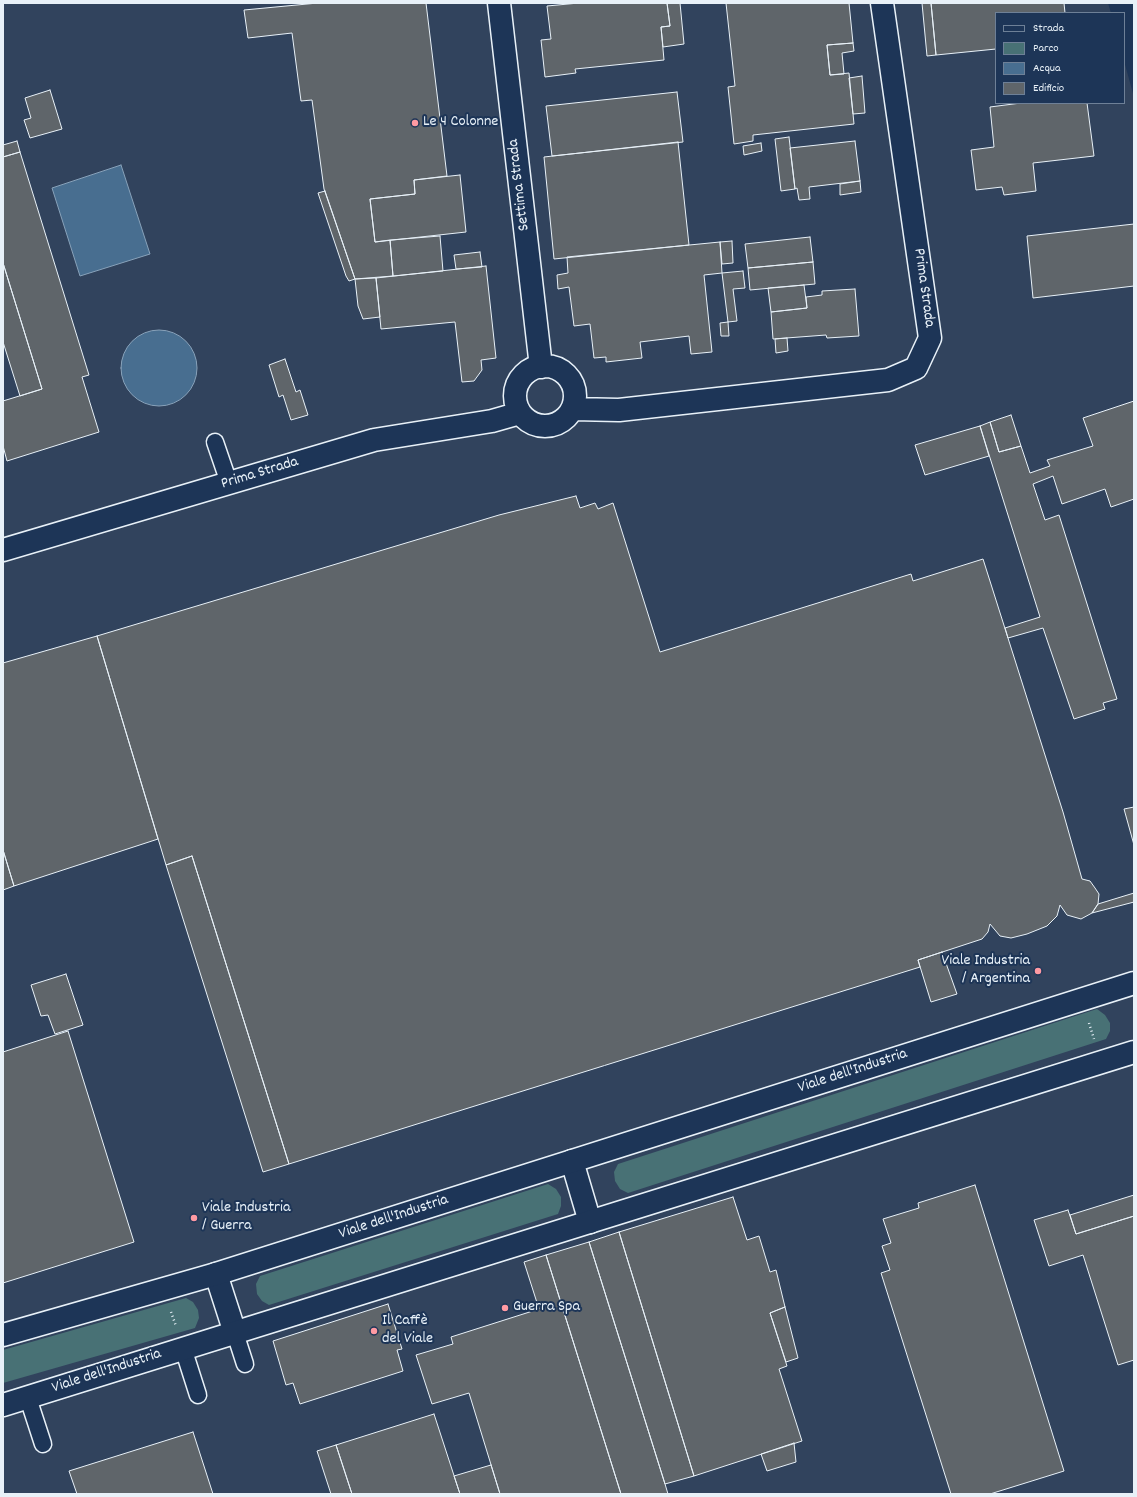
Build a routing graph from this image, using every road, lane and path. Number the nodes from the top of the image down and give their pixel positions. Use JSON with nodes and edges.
{"nodes":[{"id":1,"x":499,"y":3,"type":"edge"},
{"id":2,"x":882,"y":3,"type":"edge"},
{"id":3,"x":542,"y":367,"type":"junction"},
{"id":4,"x":573,"y":409,"type":"junction"},
{"id":5,"x":520,"y":413,"type":"junction"},
{"id":6,"x":215,"y":442,"type":"dead end"},
{"id":7,"x":229,"y":483,"type":"junction"},
{"id":8,"x":3,"y":550,"type":"edge"},
{"id":9,"x":1134,"y":983,"type":"edge"},
{"id":10,"x":1134,"y":1052,"type":"edge"},
{"id":11,"x":572,"y":1161,"type":"junction"},
{"id":12,"x":590,"y":1222,"type":"junction"},
{"id":13,"x":216,"y":1274,"type":"junction"},
{"id":14,"x":235,"y":1333,"type":"junction"},
{"id":15,"x":3,"y":1335,"type":"edge"},
{"id":16,"x":183,"y":1348,"type":"junction"},
{"id":17,"x":245,"y":1364,"type":"dead end"},
{"id":18,"x":198,"y":1395,"type":"dead end"},
{"id":19,"x":28,"y":1398,"type":"junction"},
{"id":20,"x":3,"y":1406,"type":"edge"},
{"id":21,"x":43,"y":1444,"type":"dead end"}],
"edges":[{"from":1,"to":3,"type":"street","name":"Settima Strada"},
{"from":2,"to":4,"type":"street","name":"Prima Strada"},
{"from":3,"to":4,"type":"street"},
{"from":3,"to":5,"type":"street"},
{"from":4,"to":5,"type":"street"},
{"from":5,"to":7,"type":"street","name":"Prima Strada"},
{"from":6,"to":7,"type":"lane"},
{"from":7,"to":8,"type":"street","name":"Prima Strada"},
{"from":9,"to":11,"type":"street","name":"Viale dell'Industria"},
{"from":10,"to":12,"type":"street","name":"Viale dell'Industria"},
{"from":11,"to":12,"type":"street"},
{"from":11,"to":13,"type":"street","name":"Viale dell'Industria"},
{"from":12,"to":14,"type":"street","name":"Viale dell'Industria"},
{"from":13,"to":14,"type":"street"},
{"from":13,"to":15,"type":"street","name":"Viale dell'Industria"},
{"from":14,"to":16,"type":"street","name":"Viale dell'Industria"},
{"from":14,"to":17,"type":"lane"},
{"from":16,"to":18,"type":"lane"},
{"from":16,"to":19,"type":"street","name":"Viale dell'Industria"},
{"from":19,"to":20,"type":"street","name":"Viale dell'Industria"},
{"from":19,"to":21,"type":"lane"}]}
